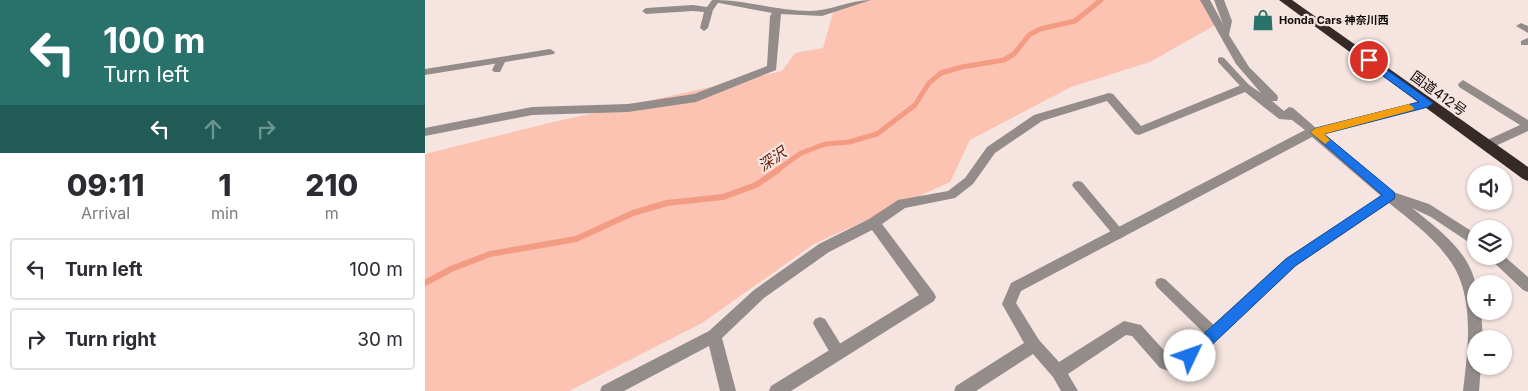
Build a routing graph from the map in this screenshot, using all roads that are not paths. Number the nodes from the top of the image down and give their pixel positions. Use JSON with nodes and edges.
{"nodes":[{"id":1,"x":718,"y":0,"type":"edge"},
{"id":2,"x":866,"y":0,"type":"edge"},
{"id":3,"x":1205,"y":0,"type":"edge"},
{"id":4,"x":1219,"y":0,"type":"edge"},
{"id":5,"x":1285,"y":0,"type":"edge"},
{"id":6,"x":709,"y":10,"type":"junction"},
{"id":7,"x":779,"y":10,"type":"junction"},
{"id":8,"x":646,"y":11,"type":"dead end"},
{"id":9,"x":703,"y":28,"type":"dead end"},
{"id":10,"x":1224,"y":35,"type":"junction"},
{"id":11,"x":550,"y":52,"type":"dead end"},
{"id":12,"x":1221,"y":60,"type":"dead end"},
{"id":13,"x":425,"y":72,"type":"edge"},
{"id":14,"x":1463,"y":84,"type":"dead end"},
{"id":15,"x":1246,"y":87,"type":"junction"},
{"id":16,"x":1428,"y":103,"type":"junction"},
{"id":17,"x":1294,"y":116,"type":"junction"},
{"id":18,"x":1528,"y":125,"type":"edge"},
{"id":19,"x":425,"y":132,"type":"edge"},
{"id":20,"x":1316,"y":132,"type":"junction"},
{"id":21,"x":1487,"y":145,"type":"junction"},
{"id":22,"x":1528,"y":175,"type":"edge"},
{"id":23,"x":1078,"y":185,"type":"dead end"},
{"id":24,"x":1390,"y":196,"type":"junction"},
{"id":25,"x":874,"y":223,"type":"junction"},
{"id":26,"x":1119,"y":234,"type":"junction"},
{"id":27,"x":1467,"y":235,"type":"edge"},
{"id":28,"x":1504,"y":265,"type":"edge"},
{"id":29,"x":1161,"y":283,"type":"dead end"},
{"id":30,"x":1528,"y":286,"type":"edge"},
{"id":31,"x":820,"y":323,"type":"dead end"},
{"id":32,"x":1215,"y":334,"type":"junction"},
{"id":33,"x":714,"y":336,"type":"junction"},
{"id":34,"x":1034,"y":345,"type":"junction"},
{"id":35,"x":838,"y":352,"type":"junction"},
{"id":36,"x":1058,"y":372,"type":"junction"},
{"id":37,"x":608,"y":391,"type":"edge"},
{"id":38,"x":728,"y":391,"type":"edge"},
{"id":39,"x":777,"y":391,"type":"edge"},
{"id":40,"x":962,"y":391,"type":"edge"},
{"id":41,"x":1070,"y":391,"type":"edge"},
{"id":42,"x":1471,"y":391,"type":"edge"}],
"edges":[{"from":1,"to":6,"type":"lane"},
{"from":1,"to":7,"type":"street"},
{"from":2,"to":7,"type":"street"},
{"from":3,"to":10,"type":"street"},
{"from":4,"to":10,"type":"street"},
{"from":5,"to":16,"type":"highway","name":"国道412号"},
{"from":6,"to":8,"type":"lane"},
{"from":6,"to":9,"type":"lane"},
{"from":7,"to":19,"type":"street"},
{"from":10,"to":17,"type":"street"},
{"from":11,"to":13,"type":"street"},
{"from":12,"to":15,"type":"lane"},
{"from":14,"to":18,"type":"street"},
{"from":15,"to":17,"type":"street"},
{"from":15,"to":25,"type":"street"},
{"from":16,"to":20,"type":"street"},
{"from":16,"to":21,"type":"highway","name":"国道412号"},
{"from":17,"to":20,"type":"street"},
{"from":18,"to":21,"type":"street"},
{"from":20,"to":24,"type":"street"},
{"from":20,"to":26,"type":"street"},
{"from":21,"to":22,"type":"highway","name":"国道412号"},
{"from":23,"to":26,"type":"lane"},
{"from":24,"to":27,"type":"street"},
{"from":24,"to":32,"type":"street"},
{"from":24,"to":42,"type":"street"},
{"from":25,"to":33,"type":"street"},
{"from":25,"to":35,"type":"street"},
{"from":26,"to":34,"type":"street"},
{"from":28,"to":30,"type":"street"},
{"from":29,"to":32,"type":"lane"},
{"from":31,"to":35,"type":"lane"},
{"from":32,"to":36,"type":"street"},
{"from":33,"to":37,"type":"street"},
{"from":33,"to":38,"type":"street"},
{"from":34,"to":36,"type":"street"},
{"from":34,"to":40,"type":"street"},
{"from":35,"to":39,"type":"street"},
{"from":36,"to":41,"type":"street"}]}
